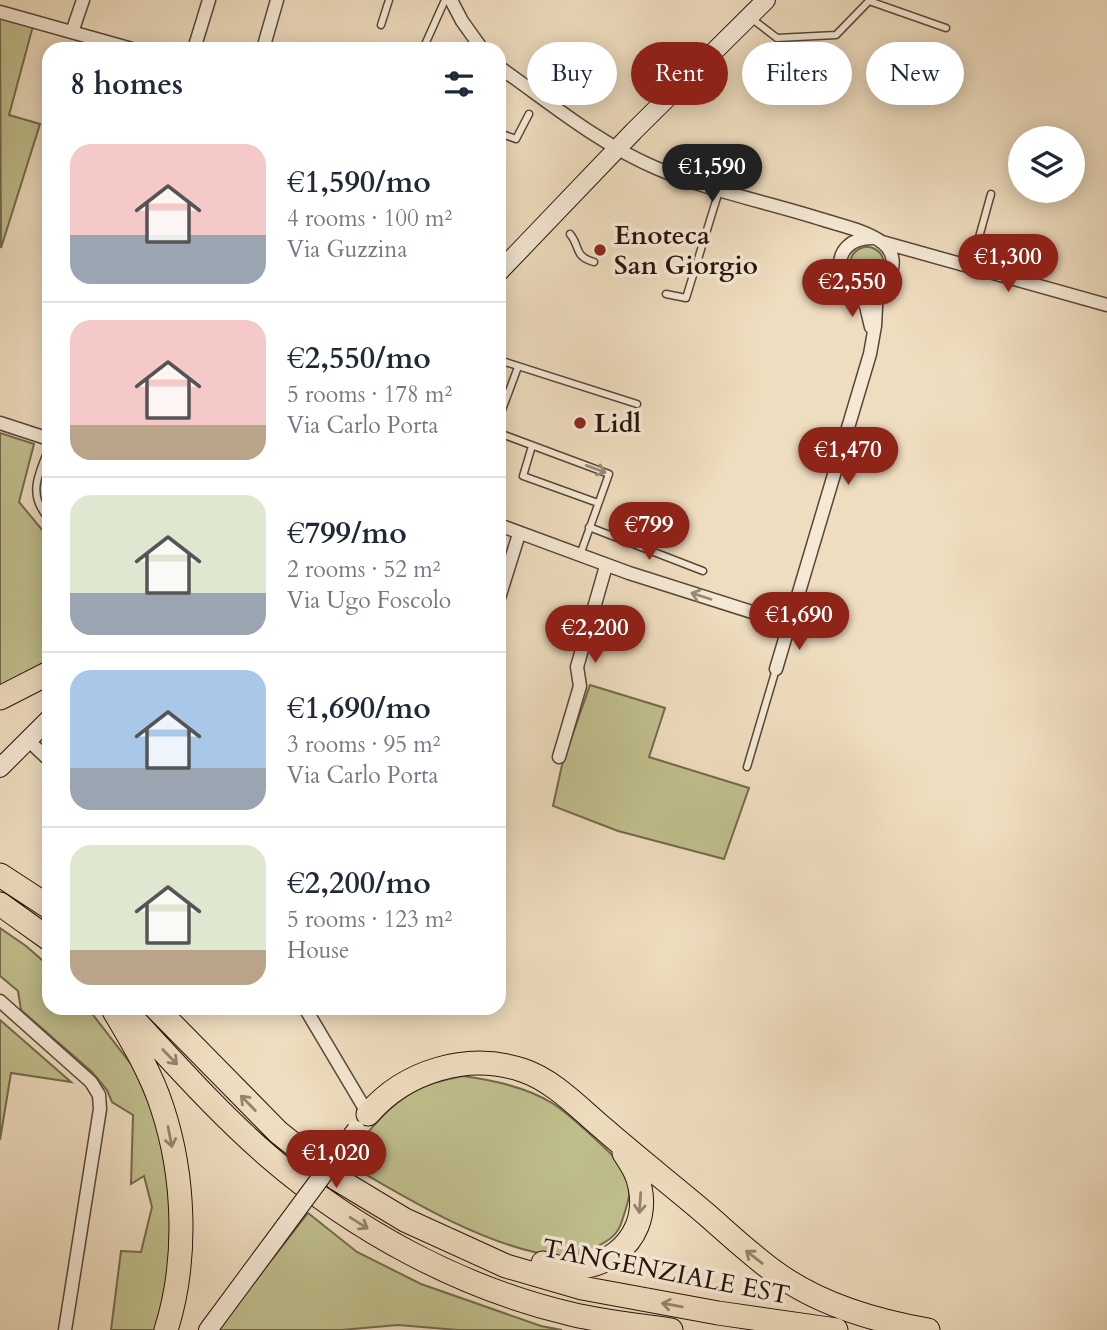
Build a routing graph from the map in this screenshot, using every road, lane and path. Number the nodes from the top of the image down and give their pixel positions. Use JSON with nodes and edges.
{"nodes":[{"id":1,"x":83,"y":0,"type":"edge"},
{"id":2,"x":209,"y":0,"type":"edge"},
{"id":3,"x":277,"y":0,"type":"edge"},
{"id":4,"x":389,"y":0,"type":"edge"},
{"id":5,"x":445,"y":0,"type":"edge"},
{"id":6,"x":451,"y":0,"type":"edge"},
{"id":7,"x":766,"y":0,"type":"edge"},
{"id":8,"x":0,"y":12,"type":"edge"},
{"id":9,"x":749,"y":16,"type":"junction"},
{"id":10,"x":381,"y":25,"type":"dead end"},
{"id":11,"x":946,"y":28,"type":"dead end"},
{"id":12,"x":72,"y":32,"type":"junction"},
{"id":13,"x":107,"y":42,"type":"edge"},
{"id":14,"x":196,"y":42,"type":"edge"},
{"id":15,"x":265,"y":42,"type":"edge"},
{"id":16,"x":426,"y":42,"type":"edge"},
{"id":17,"x":477,"y":42,"type":"edge"},
{"id":18,"x":506,"y":73,"type":"edge"},
{"id":19,"x":529,"y":114,"type":"dead end"},
{"id":20,"x":506,"y":135,"type":"edge"},
{"id":21,"x":617,"y":149,"type":"junction"},
{"id":22,"x":719,"y":189,"type":"junction"},
{"id":23,"x":991,"y":194,"type":"dead end"},
{"id":24,"x":823,"y":219,"type":"junction"},
{"id":25,"x":570,"y":233,"type":"dead end"},
{"id":26,"x":876,"y":240,"type":"junction"},
{"id":27,"x":844,"y":249,"type":"junction"},
{"id":28,"x":919,"y":251,"type":"junction"},
{"id":29,"x":892,"y":257,"type":"junction"},
{"id":30,"x":594,"y":262,"type":"dead end"},
{"id":31,"x":506,"y":266,"type":"edge"},
{"id":32,"x":971,"y":266,"type":"junction"},
{"id":33,"x":854,"y":288,"type":"junction"},
{"id":34,"x":877,"y":288,"type":"junction"},
{"id":35,"x":666,"y":294,"type":"dead end"},
{"id":36,"x":1107,"y":305,"type":"edge"},
{"id":37,"x":873,"y":341,"type":"junction"},
{"id":38,"x":506,"y":363,"type":"edge"},
{"id":39,"x":518,"y":367,"type":"junction"},
{"id":40,"x":506,"y":399,"type":"edge"},
{"id":41,"x":637,"y":404,"type":"dead end"},
{"id":42,"x":0,"y":423,"type":"edge"},
{"id":43,"x":506,"y":436,"type":"edge"},
{"id":44,"x":42,"y":437,"type":"edge"},
{"id":45,"x":532,"y":446,"type":"junction"},
{"id":46,"x":42,"y":471,"type":"edge"},
{"id":47,"x":598,"y":503,"type":"junction"},
{"id":48,"x":42,"y":511,"type":"edge"},
{"id":49,"x":589,"y":527,"type":"junction"},
{"id":50,"x":506,"y":529,"type":"edge"},
{"id":51,"x":519,"y":534,"type":"junction"},
{"id":52,"x":580,"y":555,"type":"junction"},
{"id":53,"x":606,"y":566,"type":"junction"},
{"id":54,"x":703,"y":571,"type":"dead end"},
{"id":55,"x":506,"y":576,"type":"edge"},
{"id":56,"x":790,"y":624,"type":"junction"},
{"id":57,"x":776,"y":669,"type":"joint"},
{"id":58,"x":42,"y":677,"type":"edge"},
{"id":59,"x":0,"y":698,"type":"edge"},
{"id":60,"x":42,"y":726,"type":"edge"},
{"id":61,"x":28,"y":740,"type":"junction"},
{"id":62,"x":42,"y":753,"type":"edge"},
{"id":63,"x":559,"y":757,"type":"dead end"},
{"id":64,"x":747,"y":767,"type":"dead end"},
{"id":65,"x":0,"y":768,"type":"edge"},
{"id":66,"x":0,"y":875,"type":"edge"},
{"id":67,"x":42,"y":902,"type":"edge"},
{"id":68,"x":0,"y":904,"type":"edge"},
{"id":69,"x":42,"y":934,"type":"edge"},
{"id":70,"x":0,"y":1001,"type":"edge"},
{"id":71,"x":116,"y":1015,"type":"edge"},
{"id":72,"x":130,"y":1015,"type":"edge"},
{"id":73,"x":163,"y":1015,"type":"edge"},
{"id":74,"x":308,"y":1015,"type":"edge"},
{"id":75,"x":362,"y":1122,"type":"junction"},
{"id":76,"x":618,"y":1141,"type":"junction"},
{"id":77,"x":357,"y":1191,"type":"junction"},
{"id":78,"x":65,"y":1330,"type":"edge"},
{"id":79,"x":166,"y":1330,"type":"edge"},
{"id":80,"x":208,"y":1330,"type":"edge"},
{"id":81,"x":671,"y":1330,"type":"edge"},
{"id":82,"x":836,"y":1330,"type":"edge"},
{"id":83,"x":928,"y":1330,"type":"edge"}],
"edges":[{"from":1,"to":12,"type":"street"},
{"from":2,"to":14,"type":"street"},
{"from":3,"to":15,"type":"street"},
{"from":4,"to":10,"type":"lane"},
{"from":5,"to":16,"type":"lane"},
{"from":6,"to":17,"type":"street"},
{"from":7,"to":9,"type":"main road"},
{"from":8,"to":12,"type":"street"},
{"from":9,"to":11,"type":"lane"},
{"from":9,"to":21,"type":"main road"},
{"from":12,"to":13,"type":"street"},
{"from":18,"to":21,"type":"street"},
{"from":19,"to":20,"type":"lane"},
{"from":21,"to":22,"type":"street"},
{"from":21,"to":31,"type":"main road"},
{"from":22,"to":24,"type":"street"},
{"from":22,"to":35,"type":"lane"},
{"from":23,"to":32,"type":"lane"},
{"from":24,"to":26,"type":"street"},
{"from":24,"to":27,"type":"street"},
{"from":25,"to":30,"type":"lane"},
{"from":26,"to":27,"type":"street"},
{"from":26,"to":28,"type":"street"},
{"from":26,"to":29,"type":"street"},
{"from":27,"to":33,"type":"street"},
{"from":28,"to":29,"type":"street"},
{"from":28,"to":32,"type":"street"},
{"from":29,"to":34,"type":"street"},
{"from":32,"to":36,"type":"street"},
{"from":33,"to":34,"type":"street"},
{"from":33,"to":37,"type":"street"},
{"from":34,"to":37,"type":"street"},
{"from":37,"to":56,"type":"street"},
{"from":38,"to":39,"type":"lane"},
{"from":39,"to":40,"type":"lane"},
{"from":39,"to":41,"type":"lane"},
{"from":42,"to":44,"type":"street"},
{"from":43,"to":45,"type":"lane"},
{"from":45,"to":47,"type":"lane"},
{"from":45,"to":47,"type":"lane","one_way":true},
{"from":46,"to":48,"type":"lane"},
{"from":47,"to":49,"type":"lane"},
{"from":49,"to":52,"type":"lane"},
{"from":49,"to":54,"type":"lane"},
{"from":50,"to":51,"type":"street"},
{"from":51,"to":52,"type":"street"},
{"from":51,"to":55,"type":"street"},
{"from":52,"to":53,"type":"street"},
{"from":56,"to":53,"type":"street","one_way":true},
{"from":53,"to":63,"type":"street"},
{"from":56,"to":57,"type":"street"},
{"from":57,"to":64,"type":"lane"},
{"from":58,"to":59,"type":"highway"},
{"from":60,"to":61,"type":"main road"},
{"from":61,"to":62,"type":"street"},
{"from":61,"to":65,"type":"main road"},
{"from":66,"to":67,"type":"highway"},
{"from":68,"to":69,"type":"highway"},
{"from":70,"to":78,"type":"street"},
{"from":71,"to":79,"type":"highway","one_way":true},
{"from":72,"to":81,"type":"highway","one_way":true},
{"from":77,"to":73,"type":"highway","name":"TANGENZIALE EST","one_way":true},
{"from":74,"to":75,"type":"street"},
{"from":75,"to":76,"type":"highway"},
{"from":75,"to":80,"type":"main road","bridge":true},
{"from":76,"to":77,"type":"highway","one_way":true},
{"from":83,"to":76,"type":"highway","one_way":true},
{"from":82,"to":77,"type":"highway","name":"TANGENZIALE EST","one_way":true}]}
